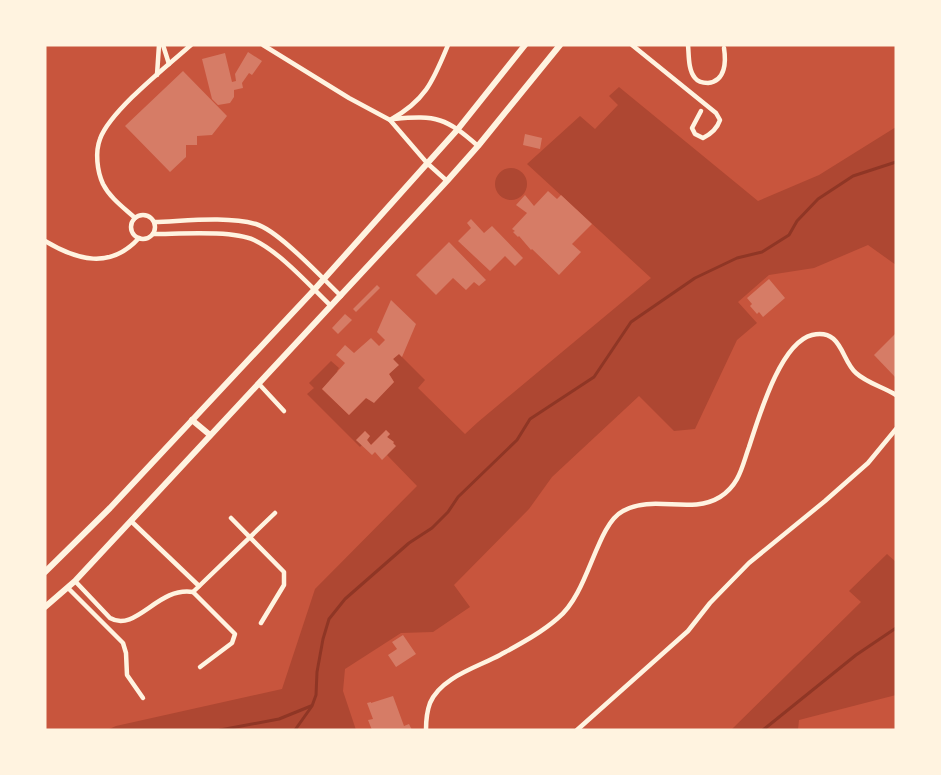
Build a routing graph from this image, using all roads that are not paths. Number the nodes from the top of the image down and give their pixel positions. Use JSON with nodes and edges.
{"nodes":[{"id":1,"x":161,"y":45,"type":"edge"},
{"id":2,"x":190,"y":45,"type":"edge"},
{"id":3,"x":264,"y":45,"type":"edge"},
{"id":4,"x":448,"y":45,"type":"edge"},
{"id":5,"x":525,"y":45,"type":"edge"},
{"id":6,"x":560,"y":45,"type":"edge"},
{"id":7,"x":632,"y":45,"type":"edge"},
{"id":8,"x":688,"y":45,"type":"edge"},
{"id":9,"x":724,"y":48,"type":"dead end"},
{"id":10,"x":169,"y":64,"type":"junction"},
{"id":11,"x":157,"y":75,"type":"junction"},
{"id":12,"x":701,"y":111,"type":"dead end"},
{"id":13,"x":390,"y":120,"type":"junction"},
{"id":14,"x":458,"y":129,"type":"junction"},
{"id":15,"x":478,"y":146,"type":"junction"},
{"id":16,"x":427,"y":163,"type":"junction"},
{"id":17,"x":447,"y":181,"type":"junction"},
{"id":18,"x":135,"y":218,"type":"junction"},
{"id":19,"x":154,"y":222,"type":"junction"},
{"id":20,"x":153,"y":234,"type":"junction"},
{"id":21,"x":139,"y":238,"type":"junction"},
{"id":22,"x":45,"y":241,"type":"edge"},
{"id":23,"x":324,"y":279,"type":"junction"},
{"id":24,"x":314,"y":290,"type":"junction"},
{"id":25,"x":341,"y":296,"type":"junction"},
{"id":26,"x":331,"y":306,"type":"junction"},
{"id":27,"x":259,"y":384,"type":"junction"},
{"id":28,"x":896,"y":395,"type":"edge"},
{"id":29,"x":284,"y":411,"type":"dead end"},
{"id":30,"x":192,"y":420,"type":"junction"},
{"id":31,"x":896,"y":429,"type":"edge"},
{"id":32,"x":210,"y":435,"type":"junction"},
{"id":33,"x":276,"y":513,"type":"dead end"},
{"id":34,"x":231,"y":518,"type":"dead end"},
{"id":35,"x":131,"y":521,"type":"junction"},
{"id":36,"x":251,"y":537,"type":"junction"},
{"id":37,"x":45,"y":572,"type":"edge"},
{"id":38,"x":75,"y":581,"type":"junction"},
{"id":39,"x":199,"y":586,"type":"junction"},
{"id":40,"x":68,"y":588,"type":"junction"},
{"id":41,"x":193,"y":592,"type":"junction"},
{"id":42,"x":45,"y":607,"type":"edge"},
{"id":43,"x":261,"y":622,"type":"dead end"},
{"id":44,"x":200,"y":668,"type":"dead end"},
{"id":45,"x":143,"y":698,"type":"dead end"},
{"id":46,"x":426,"y":730,"type":"edge"},
{"id":47,"x":577,"y":730,"type":"edge"}],
"edges":[{"from":1,"to":10,"type":"street"},
{"from":1,"to":11,"type":"street"},
{"from":2,"to":10,"type":"street"},
{"from":3,"to":13,"type":"street"},
{"from":4,"to":13,"type":"street"},
{"from":5,"to":14,"type":"main road"},
{"from":6,"to":15,"type":"main road"},
{"from":7,"to":12,"type":"street"},
{"from":8,"to":9,"type":"street"},
{"from":10,"to":11,"type":"street"},
{"from":11,"to":18,"type":"street"},
{"from":13,"to":14,"type":"street"},
{"from":13,"to":16,"type":"street"},
{"from":14,"to":15,"type":"street"},
{"from":14,"to":16,"type":"main road"},
{"from":15,"to":17,"type":"main road"},
{"from":16,"to":17,"type":"street"},
{"from":16,"to":23,"type":"main road"},
{"from":17,"to":25,"type":"main road"},
{"from":18,"to":19,"type":"street"},
{"from":18,"to":21,"type":"street"},
{"from":19,"to":20,"type":"street"},
{"from":19,"to":23,"type":"street"},
{"from":20,"to":21,"type":"street"},
{"from":20,"to":24,"type":"street"},
{"from":21,"to":22,"type":"street"},
{"from":23,"to":24,"type":"main road"},
{"from":23,"to":25,"type":"street"},
{"from":24,"to":26,"type":"street"},
{"from":24,"to":30,"type":"main road"},
{"from":25,"to":26,"type":"main road"},
{"from":26,"to":27,"type":"main road"},
{"from":27,"to":29,"type":"street"},
{"from":27,"to":32,"type":"main road"},
{"from":28,"to":46,"type":"street"},
{"from":30,"to":32,"type":"main road"},
{"from":30,"to":37,"type":"main road"},
{"from":31,"to":47,"type":"street"},
{"from":32,"to":35,"type":"main road"},
{"from":33,"to":36,"type":"street"},
{"from":34,"to":36,"type":"street"},
{"from":35,"to":38,"type":"main road"},
{"from":35,"to":39,"type":"street"},
{"from":36,"to":39,"type":"street"},
{"from":36,"to":43,"type":"street"},
{"from":38,"to":40,"type":"main road"},
{"from":38,"to":41,"type":"street"},
{"from":39,"to":41,"type":"street"},
{"from":40,"to":42,"type":"main road"},
{"from":40,"to":45,"type":"street"},
{"from":41,"to":44,"type":"street"}]}
